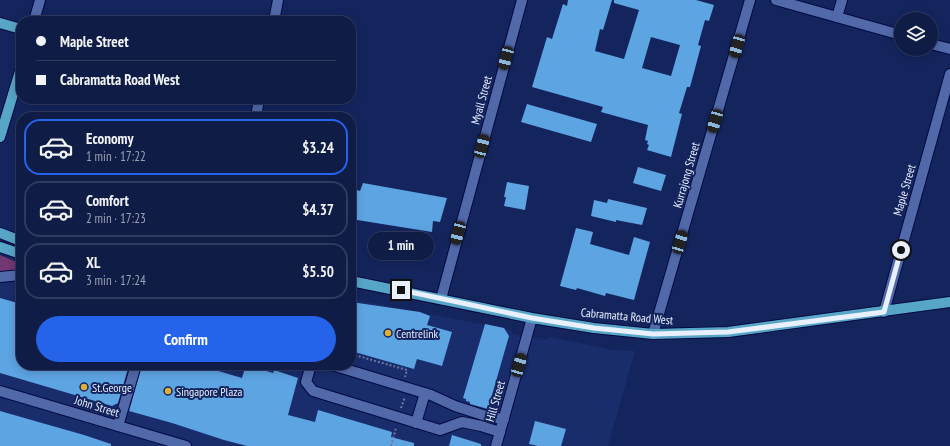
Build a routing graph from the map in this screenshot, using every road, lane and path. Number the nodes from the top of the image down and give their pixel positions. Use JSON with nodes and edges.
{"nodes":[{"id":1,"x":40,"y":0,"type":"edge"},
{"id":2,"x":278,"y":0,"type":"edge"},
{"id":3,"x":522,"y":0,"type":"edge"},
{"id":4,"x":750,"y":0,"type":"edge"},
{"id":5,"x":776,"y":0,"type":"edge"},
{"id":6,"x":842,"y":0,"type":"edge"},
{"id":7,"x":35,"y":16,"type":"edge"},
{"id":8,"x":275,"y":16,"type":"edge"},
{"id":9,"x":837,"y":17,"type":"junction"},
{"id":10,"x":0,"y":23,"type":"edge"},
{"id":11,"x":16,"y":27,"type":"edge"},
{"id":12,"x":894,"y":34,"type":"edge"},
{"id":13,"x":938,"y":46,"type":"edge"},
{"id":14,"x":950,"y":49,"type":"edge"},
{"id":15,"x":950,"y":74,"type":"edge"},
{"id":16,"x":16,"y":84,"type":"edge"},
{"id":17,"x":0,"y":137,"type":"edge"},
{"id":18,"x":0,"y":233,"type":"edge"},
{"id":19,"x":16,"y":239,"type":"edge"},
{"id":20,"x":0,"y":247,"type":"edge"},
{"id":21,"x":16,"y":252,"type":"edge"},
{"id":22,"x":16,"y":275,"type":"edge"},
{"id":23,"x":0,"y":277,"type":"edge"},
{"id":24,"x":356,"y":282,"type":"edge"},
{"id":25,"x":441,"y":299,"type":"junction"},
{"id":26,"x":950,"y":302,"type":"edge"},
{"id":27,"x":884,"y":312,"type":"junction"},
{"id":28,"x":532,"y":318,"type":"junction"},
{"id":29,"x":653,"y":334,"type":"junction"},
{"id":30,"x":356,"y":355,"type":"edge"},
{"id":31,"x":135,"y":370,"type":"edge"},
{"id":32,"x":310,"y":370,"type":"edge"},
{"id":33,"x":349,"y":370,"type":"edge"},
{"id":34,"x":404,"y":380,"type":"dead end"},
{"id":35,"x":0,"y":390,"type":"edge"},
{"id":36,"x":425,"y":393,"type":"junction"},
{"id":37,"x":406,"y":394,"type":"dead end"},
{"id":38,"x":401,"y":410,"type":"dead end"},
{"id":39,"x":504,"y":419,"type":"junction"},
{"id":40,"x":416,"y":423,"type":"junction"},
{"id":41,"x":118,"y":426,"type":"junction"},
{"id":42,"x":395,"y":431,"type":"dead end"},
{"id":43,"x":500,"y":432,"type":"junction"},
{"id":44,"x":186,"y":446,"type":"edge"},
{"id":45,"x":391,"y":446,"type":"edge"},
{"id":46,"x":496,"y":446,"type":"edge"}],
"edges":[{"from":1,"to":7,"type":"street"},
{"from":2,"to":8,"type":"street"},
{"from":3,"to":25,"type":"street","name":"Myall Street"},
{"from":4,"to":29,"type":"street","name":"Kurrajong Street"},
{"from":5,"to":9,"type":"street"},
{"from":6,"to":9,"type":"street"},
{"from":9,"to":12,"type":"street"},
{"from":10,"to":11,"type":"main road"},
{"from":13,"to":14,"type":"street"},
{"from":15,"to":27,"type":"street","name":"Maple Street"},
{"from":16,"to":17,"type":"main road"},
{"from":18,"to":19,"type":"main road"},
{"from":20,"to":21,"type":"main road"},
{"from":22,"to":23,"type":"street"},
{"from":24,"to":25,"type":"main road","name":"Cabramatta Road West"},
{"from":25,"to":28,"type":"main road","name":"Cabramatta Road West"},
{"from":26,"to":27,"type":"main road","name":"Cabramatta Road West"},
{"from":27,"to":29,"type":"main road","name":"Cabramatta Road West"},
{"from":28,"to":29,"type":"main road","name":"Cabramatta Road West"},
{"from":28,"to":39,"type":"street","name":"Hill Street"},
{"from":30,"to":34,"type":"path"},
{"from":31,"to":41,"type":"street"},
{"from":32,"to":40,"type":"street"},
{"from":33,"to":36,"type":"street"},
{"from":35,"to":41,"type":"street","name":"John Street"},
{"from":36,"to":39,"type":"street"},
{"from":36,"to":40,"type":"street"},
{"from":37,"to":38,"type":"path"},
{"from":39,"to":43,"type":"street","name":"Hill Street"},
{"from":40,"to":43,"type":"street"},
{"from":41,"to":44,"type":"street","name":"John Street"},
{"from":42,"to":45,"type":"path"},
{"from":43,"to":46,"type":"street","name":"Hill Street"}]}
